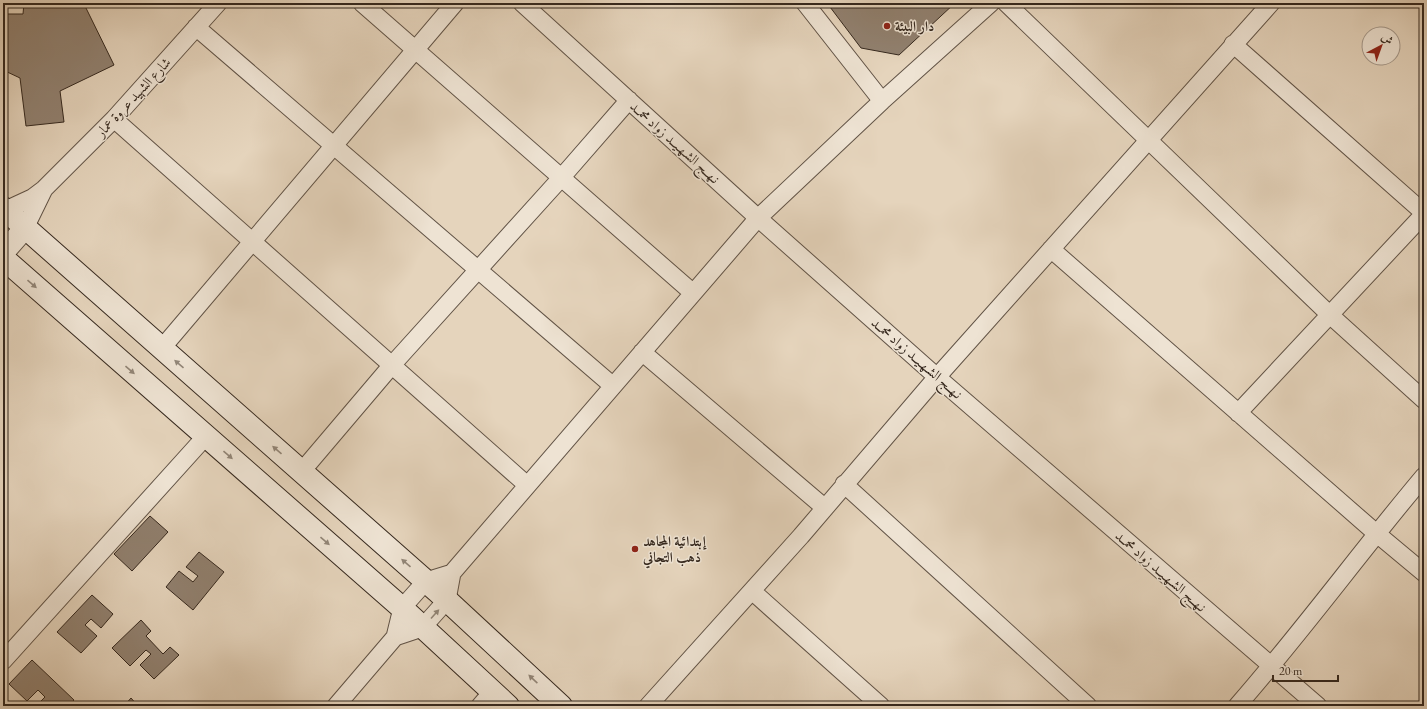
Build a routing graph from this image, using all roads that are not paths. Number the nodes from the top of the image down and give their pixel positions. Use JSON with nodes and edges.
{"nodes":[{"id":1,"x":218,"y":3,"type":"edge"},
{"id":2,"x":362,"y":3,"type":"edge"},
{"id":3,"x":455,"y":3,"type":"edge"},
{"id":4,"x":522,"y":3,"type":"edge"},
{"id":5,"x":805,"y":3,"type":"edge"},
{"id":6,"x":991,"y":3,"type":"edge"},
{"id":7,"x":1006,"y":3,"type":"edge"},
{"id":8,"x":1271,"y":3,"type":"edge"},
{"id":9,"x":196,"y":27,"type":"junction"},
{"id":10,"x":1233,"y":44,"type":"junction"},
{"id":11,"x":416,"y":50,"type":"junction"},
{"id":12,"x":629,"y":100,"type":"junction"},
{"id":13,"x":882,"y":101,"type":"junction"},
{"id":14,"x":114,"y":119,"type":"junction"},
{"id":15,"x":1147,"y":140,"type":"junction"},
{"id":16,"x":334,"y":146,"type":"junction"},
{"id":17,"x":561,"y":178,"type":"junction"},
{"id":18,"x":44,"y":189,"type":"junction"},
{"id":19,"x":4,"y":210,"type":"edge"},
{"id":20,"x":1424,"y":214,"type":"edge"},
{"id":21,"x":758,"y":218,"type":"junction"},
{"id":22,"x":26,"y":228,"type":"junction"},
{"id":23,"x":253,"y":241,"type":"junction"},
{"id":24,"x":1051,"y":249,"type":"junction"},
{"id":25,"x":3,"y":253,"type":"edge"},
{"id":26,"x":3,"y":258,"type":"edge"},
{"id":27,"x":478,"y":269,"type":"junction"},
{"id":28,"x":693,"y":293,"type":"junction"},
{"id":29,"x":1330,"y":315,"type":"junction"},
{"id":30,"x":162,"y":348,"type":"junction"},
{"id":31,"x":642,"y":352,"type":"junction"},
{"id":32,"x":392,"y":365,"type":"junction"},
{"id":33,"x":937,"y":377,"type":"junction"},
{"id":34,"x":613,"y":386,"type":"junction"},
{"id":35,"x":1424,"y":400,"type":"edge"},
{"id":36,"x":1238,"y":413,"type":"junction"},
{"id":37,"x":206,"y":436,"type":"junction"},
{"id":38,"x":302,"y":471,"type":"junction"},
{"id":39,"x":1424,"y":476,"type":"edge"},
{"id":40,"x":844,"y":484,"type":"junction"},
{"id":41,"x":528,"y":485,"type":"junction"},
{"id":42,"x":824,"y":508,"type":"junction"},
{"id":43,"x":1376,"y":533,"type":"junction"},
{"id":44,"x":452,"y":573,"type":"junction"},
{"id":45,"x":1424,"y":573,"type":"edge"},
{"id":46,"x":426,"y":581,"type":"junction"},
{"id":47,"x":752,"y":591,"type":"junction"},
{"id":48,"x":447,"y":600,"type":"junction"},
{"id":49,"x":402,"y":608,"type":"junction"},
{"id":50,"x":422,"y":628,"type":"junction"},
{"id":51,"x":395,"y":638,"type":"junction"},
{"id":52,"x":3,"y":661,"type":"edge"},
{"id":53,"x":1272,"y":666,"type":"junction"},
{"id":54,"x":486,"y":699,"type":"edge"},
{"id":55,"x":336,"y":706,"type":"edge"},
{"id":56,"x":508,"y":706,"type":"edge"},
{"id":57,"x":561,"y":706,"type":"edge"},
{"id":58,"x":648,"y":706,"type":"edge"},
{"id":59,"x":881,"y":706,"type":"edge"},
{"id":60,"x":1088,"y":706,"type":"edge"},
{"id":61,"x":1237,"y":706,"type":"edge"},
{"id":62,"x":1318,"y":706,"type":"edge"}],
"edges":[{"from":1,"to":9,"type":"street","name":"شارع الشهيد عروة عمار"},
{"from":2,"to":11,"type":"street"},
{"from":3,"to":11,"type":"street"},
{"from":4,"to":12,"type":"street","name":"نـهــج الشـهـيــد زواد محمــد"},
{"from":5,"to":13,"type":"street"},
{"from":6,"to":13,"type":"street"},
{"from":7,"to":15,"type":"street"},
{"from":8,"to":10,"type":"street"},
{"from":9,"to":14,"type":"street","name":"شارع الشهيد عروة عمار"},
{"from":9,"to":16,"type":"street"},
{"from":10,"to":15,"type":"street"},
{"from":10,"to":20,"type":"street"},
{"from":11,"to":16,"type":"street"},
{"from":11,"to":17,"type":"street"},
{"from":12,"to":17,"type":"street"},
{"from":12,"to":21,"type":"street","name":"نـهــج الشـهـيــد زواد محمــد"},
{"from":13,"to":21,"type":"street"},
{"from":14,"to":18,"type":"street","name":"شارع الشهيد عروة عمار"},
{"from":14,"to":23,"type":"street"},
{"from":15,"to":24,"type":"street"},
{"from":15,"to":29,"type":"street"},
{"from":16,"to":23,"type":"street"},
{"from":16,"to":27,"type":"street"},
{"from":17,"to":27,"type":"street"},
{"from":17,"to":28,"type":"street"},
{"from":18,"to":19,"type":"street","name":"شارع الشهيد عروة عمار"},
{"from":18,"to":22,"type":"street","name":"شارع الشهيد عروة عمار"},
{"from":19,"to":22,"type":"main road"},
{"from":20,"to":29,"type":"street"},
{"from":21,"to":28,"type":"street"},
{"from":21,"to":33,"type":"street","name":"نـهــج الشـهـيــد زواد محمــد"},
{"from":22,"to":25,"type":"street","name":"شارع الشهيد عروة عمار"},
{"from":22,"to":30,"type":"main road"},
{"from":23,"to":30,"type":"street"},
{"from":23,"to":32,"type":"street"},
{"from":24,"to":33,"type":"street"},
{"from":24,"to":36,"type":"street"},
{"from":26,"to":37,"type":"main road","one_way":true},
{"from":27,"to":32,"type":"street"},
{"from":27,"to":34,"type":"street"},
{"from":28,"to":31,"type":"street"},
{"from":29,"to":35,"type":"street"},
{"from":29,"to":36,"type":"street"},
{"from":38,"to":30,"type":"main road","one_way":true},
{"from":31,"to":34,"type":"street"},
{"from":31,"to":42,"type":"street"},
{"from":32,"to":38,"type":"street"},
{"from":32,"to":41,"type":"street"},
{"from":33,"to":40,"type":"street"},
{"from":33,"to":53,"type":"street","name":"نـهــج الشـهـيــد زواد محمــد"},
{"from":34,"to":41,"type":"street"},
{"from":36,"to":43,"type":"street"},
{"from":37,"to":49,"type":"main road","one_way":true},
{"from":37,"to":52,"type":"street"},
{"from":46,"to":38,"type":"main road","one_way":true},
{"from":39,"to":43,"type":"street"},
{"from":40,"to":42,"type":"street"},
{"from":40,"to":60,"type":"street"},
{"from":41,"to":44,"type":"street"},
{"from":42,"to":47,"type":"street"},
{"from":43,"to":45,"type":"street"},
{"from":43,"to":53,"type":"street"},
{"from":44,"to":46,"type":"street"},
{"from":44,"to":48,"type":"street"},
{"from":46,"to":48,"type":"main road"},
{"from":46,"to":49,"type":"street"},
{"from":47,"to":58,"type":"street"},
{"from":47,"to":59,"type":"street"},
{"from":50,"to":48,"type":"street","one_way":true},
{"from":57,"to":48,"type":"main road","one_way":true},
{"from":49,"to":50,"type":"main road"},
{"from":49,"to":51,"type":"street"},
{"from":50,"to":51,"type":"street"},
{"from":50,"to":54,"type":"main road"},
{"from":51,"to":55,"type":"street"},
{"from":53,"to":61,"type":"street"},
{"from":53,"to":62,"type":"street","name":"نـهــج الشـهـيــد زواد محمــد"},
{"from":54,"to":56,"type":"main road"}]}
